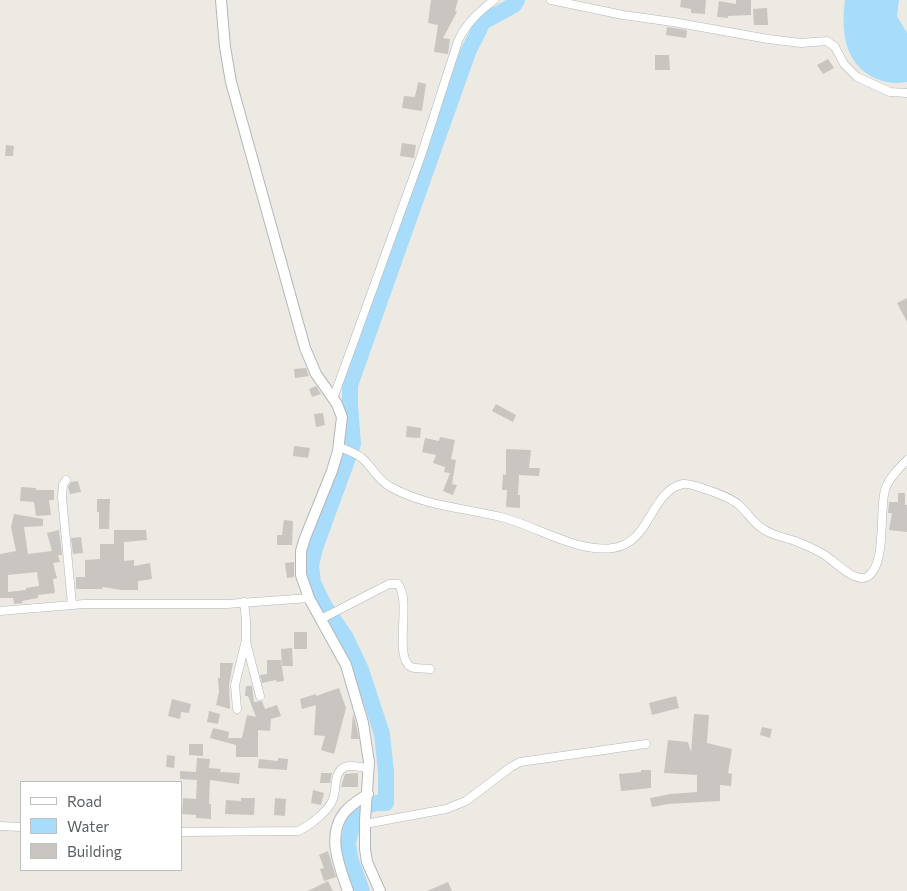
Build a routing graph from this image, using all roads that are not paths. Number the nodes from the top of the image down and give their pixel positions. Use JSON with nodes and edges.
{"nodes":[{"id":1,"x":221,"y":0,"type":"edge"},
{"id":2,"x":494,"y":0,"type":"edge"},
{"id":3,"x":551,"y":0,"type":"edge"},
{"id":4,"x":907,"y":93,"type":"edge"},
{"id":5,"x":334,"y":398,"type":"junction"},
{"id":6,"x":342,"y":448,"type":"junction"},
{"id":7,"x":907,"y":460,"type":"edge"},
{"id":8,"x":66,"y":480,"type":"dead end"},
{"id":9,"x":309,"y":598,"type":"junction"},
{"id":10,"x":244,"y":602,"type":"junction"},
{"id":11,"x":72,"y":604,"type":"junction"},
{"id":12,"x":0,"y":612,"type":"edge"},
{"id":13,"x":323,"y":618,"type":"junction"},
{"id":14,"x":246,"y":640,"type":"junction"},
{"id":15,"x":430,"y":669,"type":"dead end"},
{"id":16,"x":260,"y":696,"type":"dead end"},
{"id":17,"x":236,"y":709,"type":"dead end"},
{"id":18,"x":646,"y":744,"type":"dead end"},
{"id":19,"x":369,"y":768,"type":"junction"},
{"id":20,"x":368,"y":794,"type":"junction"},
{"id":21,"x":365,"y":818,"type":"junction"},
{"id":22,"x":0,"y":826,"type":"edge"},
{"id":23,"x":20,"y":827,"type":"edge"},
{"id":24,"x":182,"y":832,"type":"edge"},
{"id":25,"x":348,"y":891,"type":"edge"},
{"id":26,"x":380,"y":891,"type":"edge"}],
"edges":[{"from":1,"to":5,"type":"street"},
{"from":2,"to":5,"type":"street"},
{"from":3,"to":4,"type":"street"},
{"from":5,"to":6,"type":"street"},
{"from":6,"to":7,"type":"street"},
{"from":6,"to":9,"type":"street"},
{"from":8,"to":11,"type":"street"},
{"from":9,"to":10,"type":"street"},
{"from":9,"to":13,"type":"street"},
{"from":10,"to":11,"type":"street"},
{"from":10,"to":14,"type":"street"},
{"from":11,"to":12,"type":"street"},
{"from":13,"to":15,"type":"street"},
{"from":13,"to":19,"type":"street"},
{"from":14,"to":16,"type":"street"},
{"from":14,"to":17,"type":"street"},
{"from":18,"to":21,"type":"street"},
{"from":19,"to":20,"type":"street"},
{"from":19,"to":24,"type":"street"},
{"from":20,"to":21,"type":"street"},
{"from":20,"to":25,"type":"street"},
{"from":21,"to":26,"type":"street"},
{"from":22,"to":23,"type":"street"}]}
